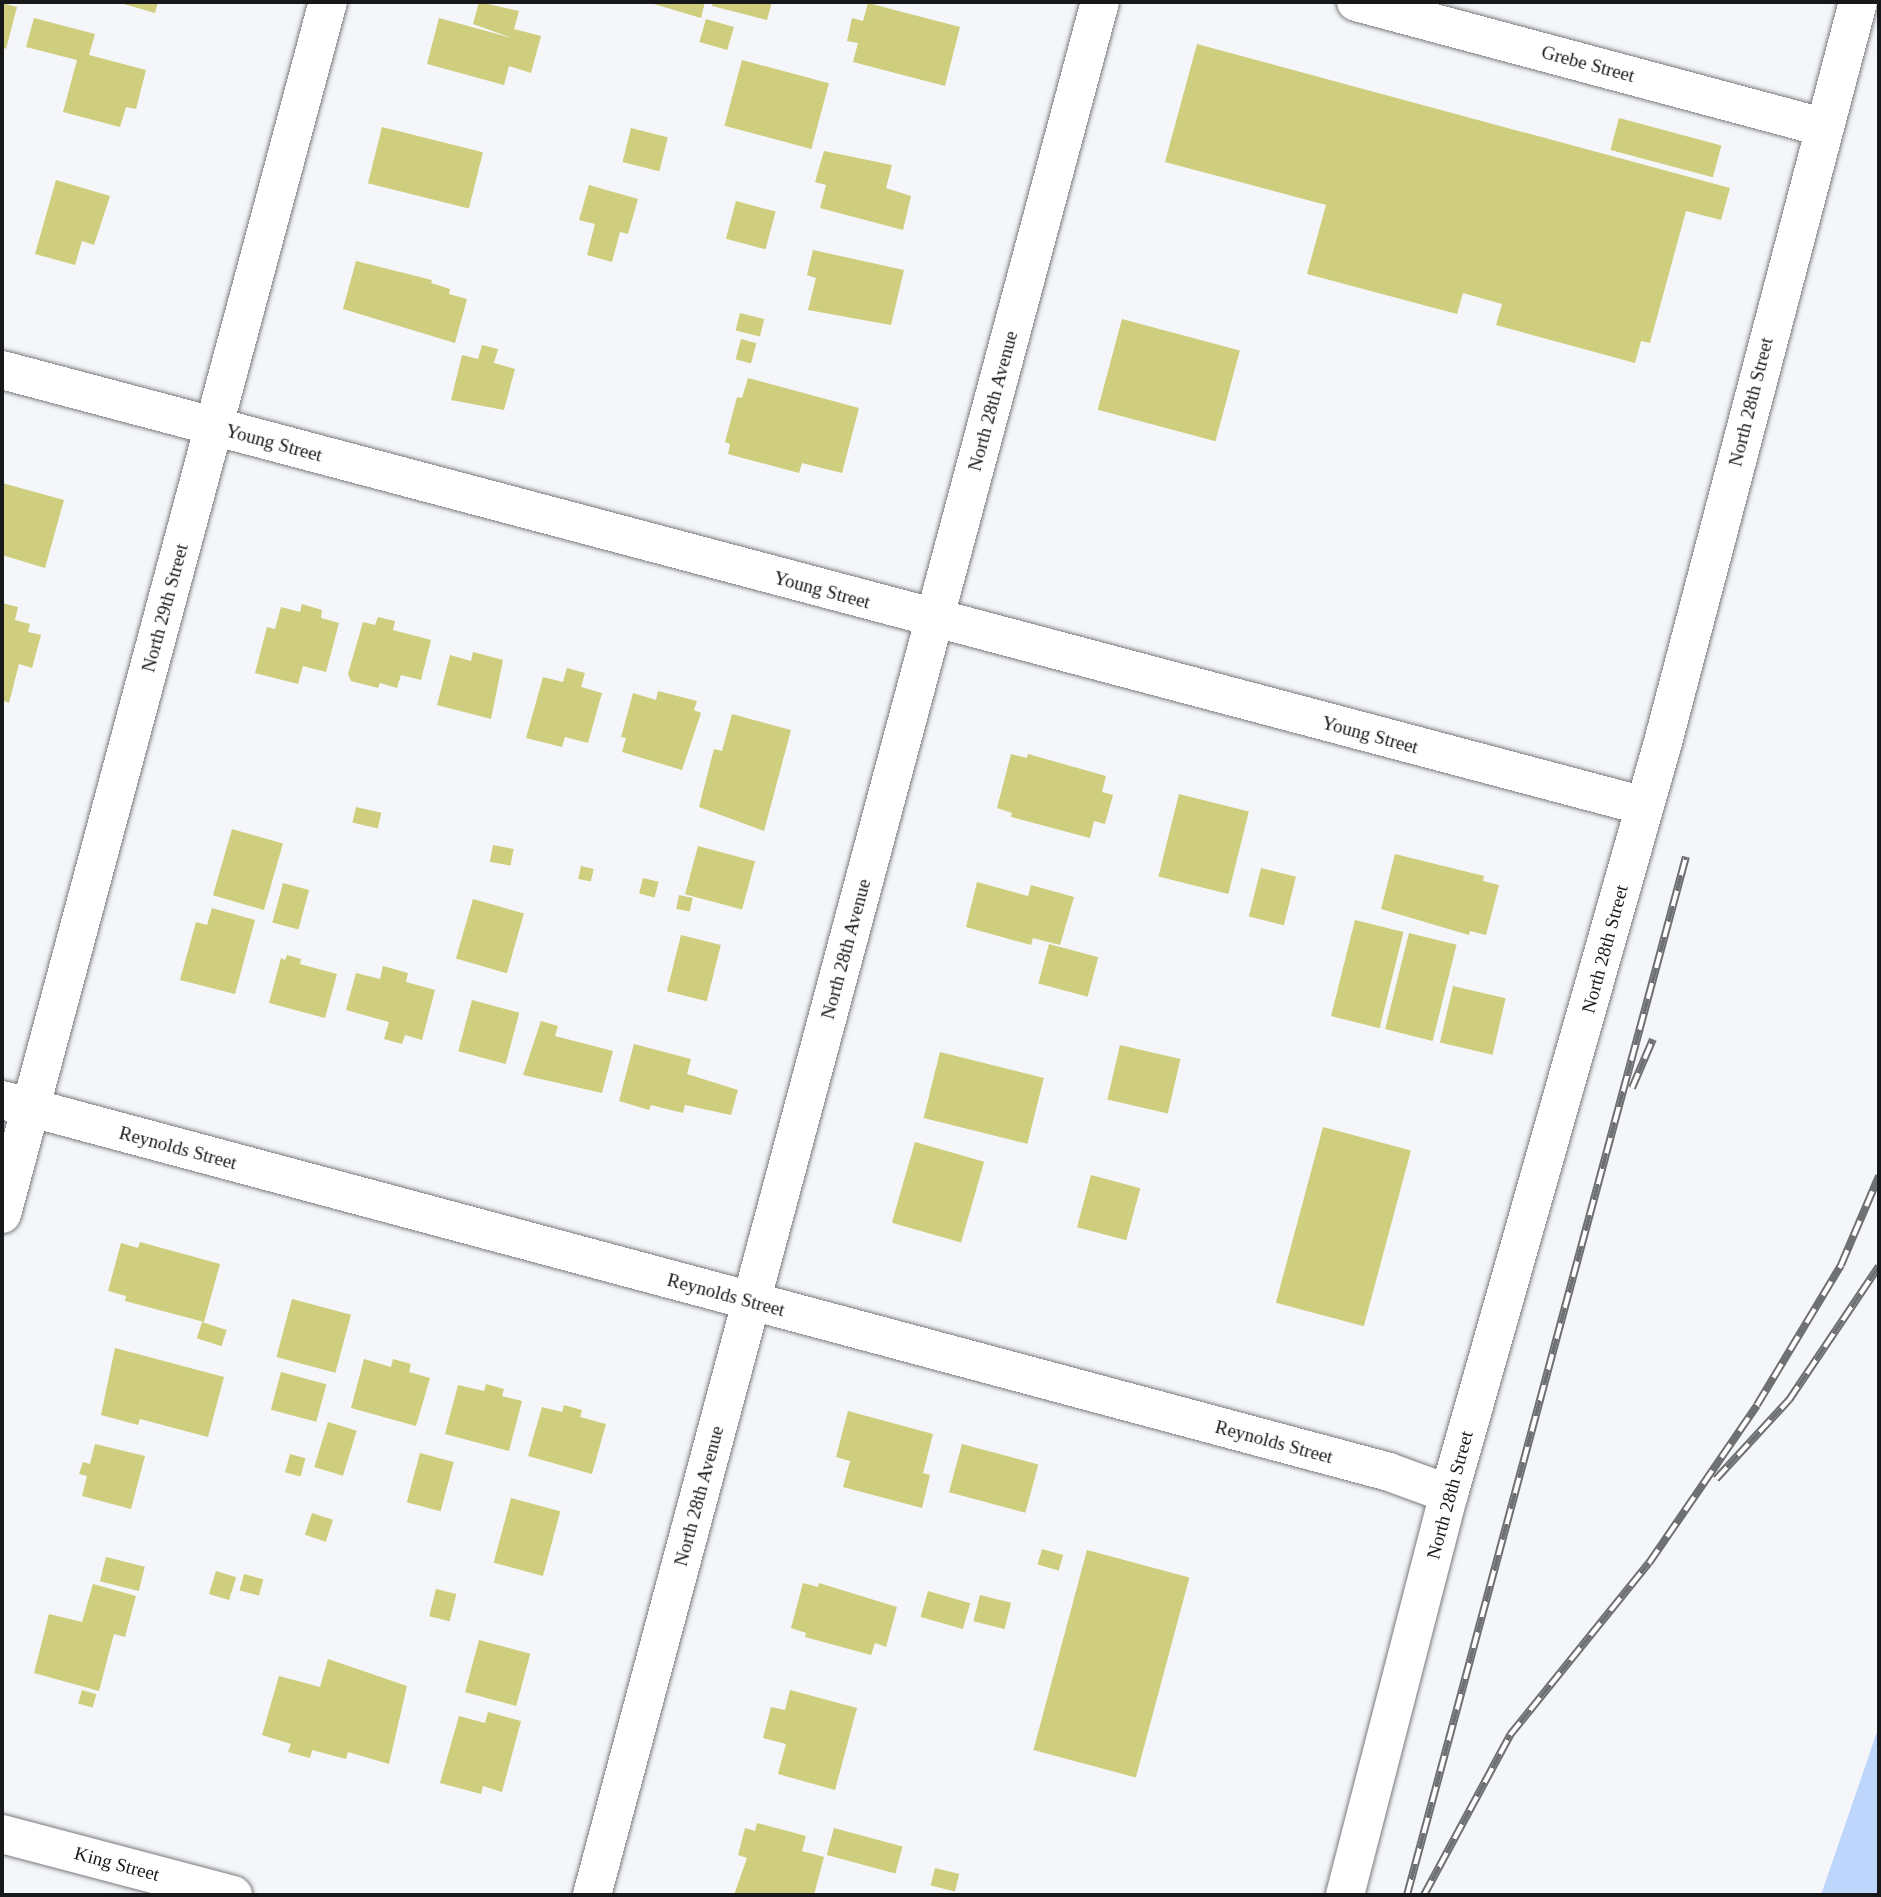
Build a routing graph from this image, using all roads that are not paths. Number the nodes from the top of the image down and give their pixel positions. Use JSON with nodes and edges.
{"nodes":[{"id":1,"x":328,"y":2,"type":"edge"},
{"id":2,"x":1100,"y":2,"type":"edge"},
{"id":3,"x":1356,"y":2,"type":"edge"},
{"id":4,"x":1858,"y":2,"type":"edge"},
{"id":5,"x":1821,"y":127,"type":"junction"},
{"id":6,"x":2,"y":370,"type":"edge"},
{"id":7,"x":214,"y":427,"type":"junction"},
{"id":8,"x":934,"y":621,"type":"junction"},
{"id":9,"x":1644,"y":806,"type":"junction"},
{"id":10,"x":16,"y":1104,"type":"edge"},
{"id":11,"x":2,"y":1214,"type":"edge"},
{"id":12,"x":751,"y":1302,"type":"junction"},
{"id":13,"x":1449,"y":1494,"type":"junction"},
{"id":14,"x":2,"y":1834,"type":"edge"},
{"id":15,"x":233,"y":1895,"type":"edge"},
{"id":16,"x":592,"y":1895,"type":"edge"},
{"id":17,"x":1345,"y":1895,"type":"edge"}],
"edges":[{"from":1,"to":7,"type":"street","name":"North 29th Street"},
{"from":2,"to":8,"type":"street","name":"North 28th Avenue"},
{"from":3,"to":5,"type":"street","name":"Grebe Street"},
{"from":4,"to":5,"type":"street","name":"North 28th Street"},
{"from":5,"to":9,"type":"street","name":"North 28th Street"},
{"from":6,"to":7,"type":"street","name":"Young Street"},
{"from":7,"to":8,"type":"street","name":"Young Street"},
{"from":7,"to":10,"type":"street","name":"North 29th Street"},
{"from":8,"to":9,"type":"street","name":"Young Street"},
{"from":8,"to":12,"type":"street","name":"North 28th Avenue"},
{"from":9,"to":13,"type":"street","name":"North 28th Street"},
{"from":10,"to":11,"type":"street","name":"North 29th Street"},
{"from":10,"to":12,"type":"street","name":"Reynolds Street"},
{"from":12,"to":13,"type":"street","name":"Reynolds Street"},
{"from":12,"to":16,"type":"street","name":"North 28th Avenue"},
{"from":13,"to":17,"type":"street","name":"North 28th Street"},
{"from":14,"to":15,"type":"street","name":"King Street"}]}
